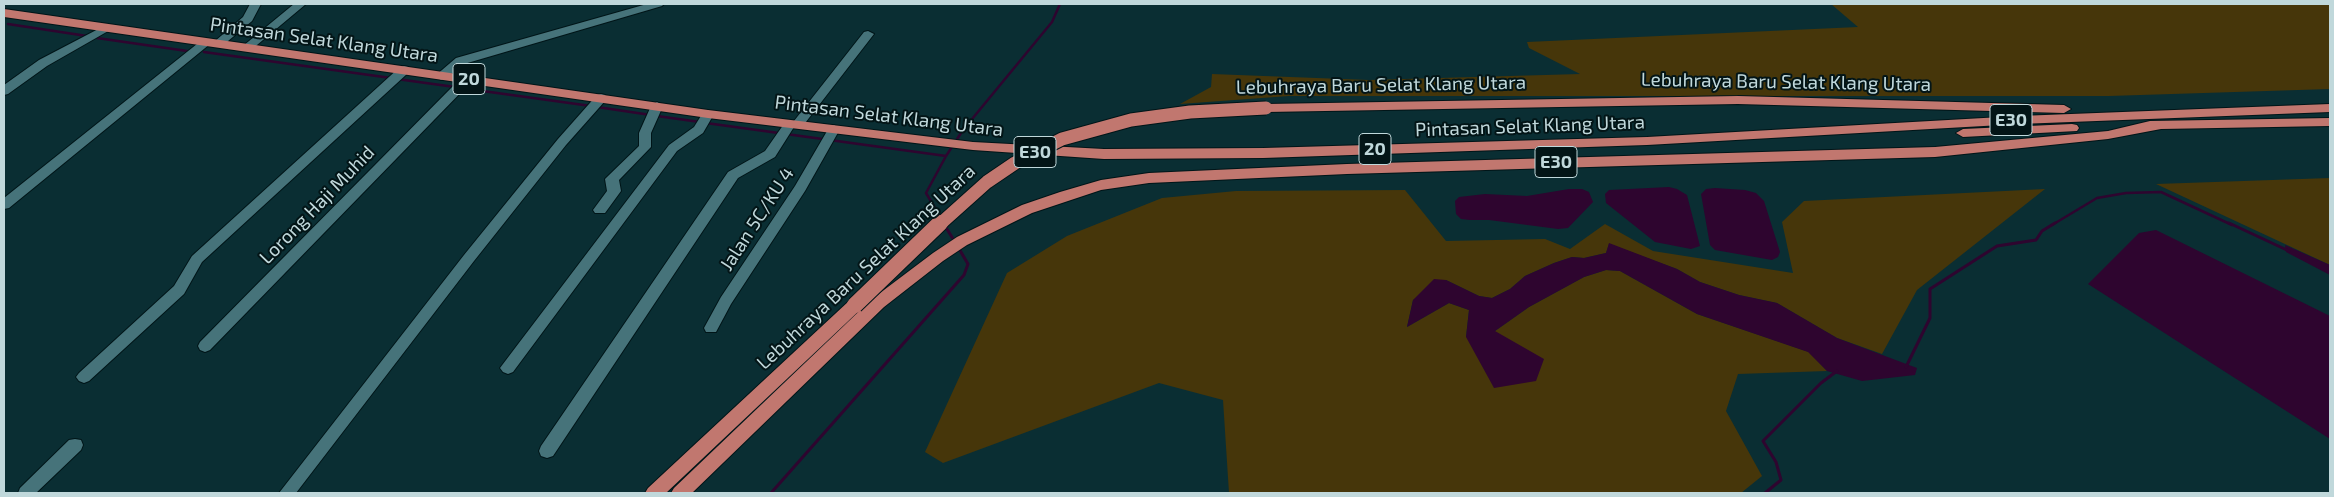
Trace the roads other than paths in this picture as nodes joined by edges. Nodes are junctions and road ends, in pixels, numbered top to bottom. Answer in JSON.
{"nodes":[{"id":1,"x":255,"y":4,"type":"edge"},
{"id":2,"x":300,"y":4,"type":"edge"},
{"id":3,"x":658,"y":4,"type":"edge"},
{"id":4,"x":4,"y":13,"type":"edge"},
{"id":5,"x":106,"y":28,"type":"junction"},
{"id":6,"x":868,"y":34,"type":"dead end"},
{"id":7,"x":212,"y":43,"type":"junction"},
{"id":8,"x":247,"y":48,"type":"junction"},
{"id":9,"x":398,"y":76,"type":"junction"},
{"id":10,"x":441,"y":76,"type":"junction"},
{"id":11,"x":462,"y":84,"type":"junction"},
{"id":12,"x":4,"y":91,"type":"edge"},
{"id":13,"x":597,"y":104,"type":"junction"},
{"id":14,"x":2330,"y":108,"type":"edge"},
{"id":15,"x":2246,"y":111,"type":"junction"},
{"id":16,"x":653,"y":114,"type":"junction"},
{"id":17,"x":705,"y":119,"type":"junction"},
{"id":18,"x":2330,"y":122,"type":"edge"},
{"id":19,"x":2160,"y":125,"type":"junction"},
{"id":20,"x":790,"y":129,"type":"junction"},
{"id":21,"x":834,"y":129,"type":"junction"},
{"id":22,"x":1776,"y":135,"type":"junction"},
{"id":23,"x":4,"y":204,"type":"edge"},
{"id":24,"x":600,"y":210,"type":"dead end"},
{"id":25,"x":711,"y":328,"type":"dead end"},
{"id":26,"x":205,"y":346,"type":"dead end"},
{"id":27,"x":508,"y":368,"type":"dead end"},
{"id":28,"x":84,"y":377,"type":"dead end"},
{"id":29,"x":75,"y":445,"type":"dead end"},
{"id":30,"x":547,"y":451,"type":"dead end"},
{"id":31,"x":26,"y":493,"type":"edge"},
{"id":32,"x":288,"y":493,"type":"edge"},
{"id":33,"x":654,"y":493,"type":"edge"},
{"id":34,"x":680,"y":493,"type":"edge"}],
"edges":[{"from":1,"to":7,"type":"street"},
{"from":2,"to":8,"type":"street"},
{"from":3,"to":10,"type":"street"},
{"from":4,"to":5,"type":"highway","name":"Pintasan Selat Klang Utara","number":"20"},
{"from":5,"to":7,"type":"highway","name":"Pintasan Selat Klang Utara","number":"20"},
{"from":5,"to":12,"type":"street"},
{"from":6,"to":20,"type":"street"},
{"from":7,"to":8,"type":"highway","name":"Pintasan Selat Klang Utara","number":"20"},
{"from":7,"to":23,"type":"street"},
{"from":8,"to":9,"type":"highway","name":"Pintasan Selat Klang Utara","number":"20"},
{"from":9,"to":10,"type":"highway","name":"Pintasan Selat Klang Utara","number":"20"},
{"from":9,"to":28,"type":"street"},
{"from":10,"to":11,"type":"highway","name":"Pintasan Selat Klang Utara","number":"20"},
{"from":11,"to":13,"type":"highway","name":"Pintasan Selat Klang Utara","number":"20"},
{"from":11,"to":26,"type":"street","name":"Lorong Haji Muhid"},
{"from":13,"to":16,"type":"highway","name":"Pintasan Selat Klang Utara","number":"20"},
{"from":13,"to":32,"type":"street"},
{"from":14,"to":15,"type":"highway","name":"Lebuhraya Baru Selat Klang Utara","number":"E30"},
{"from":15,"to":22,"type":"highway","name":"Lebuhraya Baru Selat Klang Utara","number":"E30"},
{"from":15,"to":33,"type":"highway","name":"Lebuhraya Baru Selat Klang Utara","number":"E30","bridge":true},
{"from":16,"to":17,"type":"highway","name":"Pintasan Selat Klang Utara","number":"20"},
{"from":16,"to":24,"type":"street"},
{"from":17,"to":20,"type":"highway","name":"Pintasan Selat Klang Utara","number":"20"},
{"from":17,"to":27,"type":"street"},
{"from":18,"to":19,"type":"highway","name":"Lebuhraya Baru Selat Klang Utara","number":"E30"},
{"from":19,"to":22,"type":"highway","name":"Lebuhraya Baru Selat Klang Utara","number":"E30"},
{"from":19,"to":34,"type":"highway","name":"Lebuhraya Baru Selat Klang Utara","number":"E30"},
{"from":20,"to":21,"type":"highway","name":"Pintasan Selat Klang Utara","number":"20"},
{"from":20,"to":30,"type":"street"},
{"from":21,"to":22,"type":"highway","name":"Pintasan Selat Klang Utara","number":"20"},
{"from":21,"to":25,"type":"street","name":"Jalan 5C/KU 4"},
{"from":29,"to":31,"type":"street"}]}
